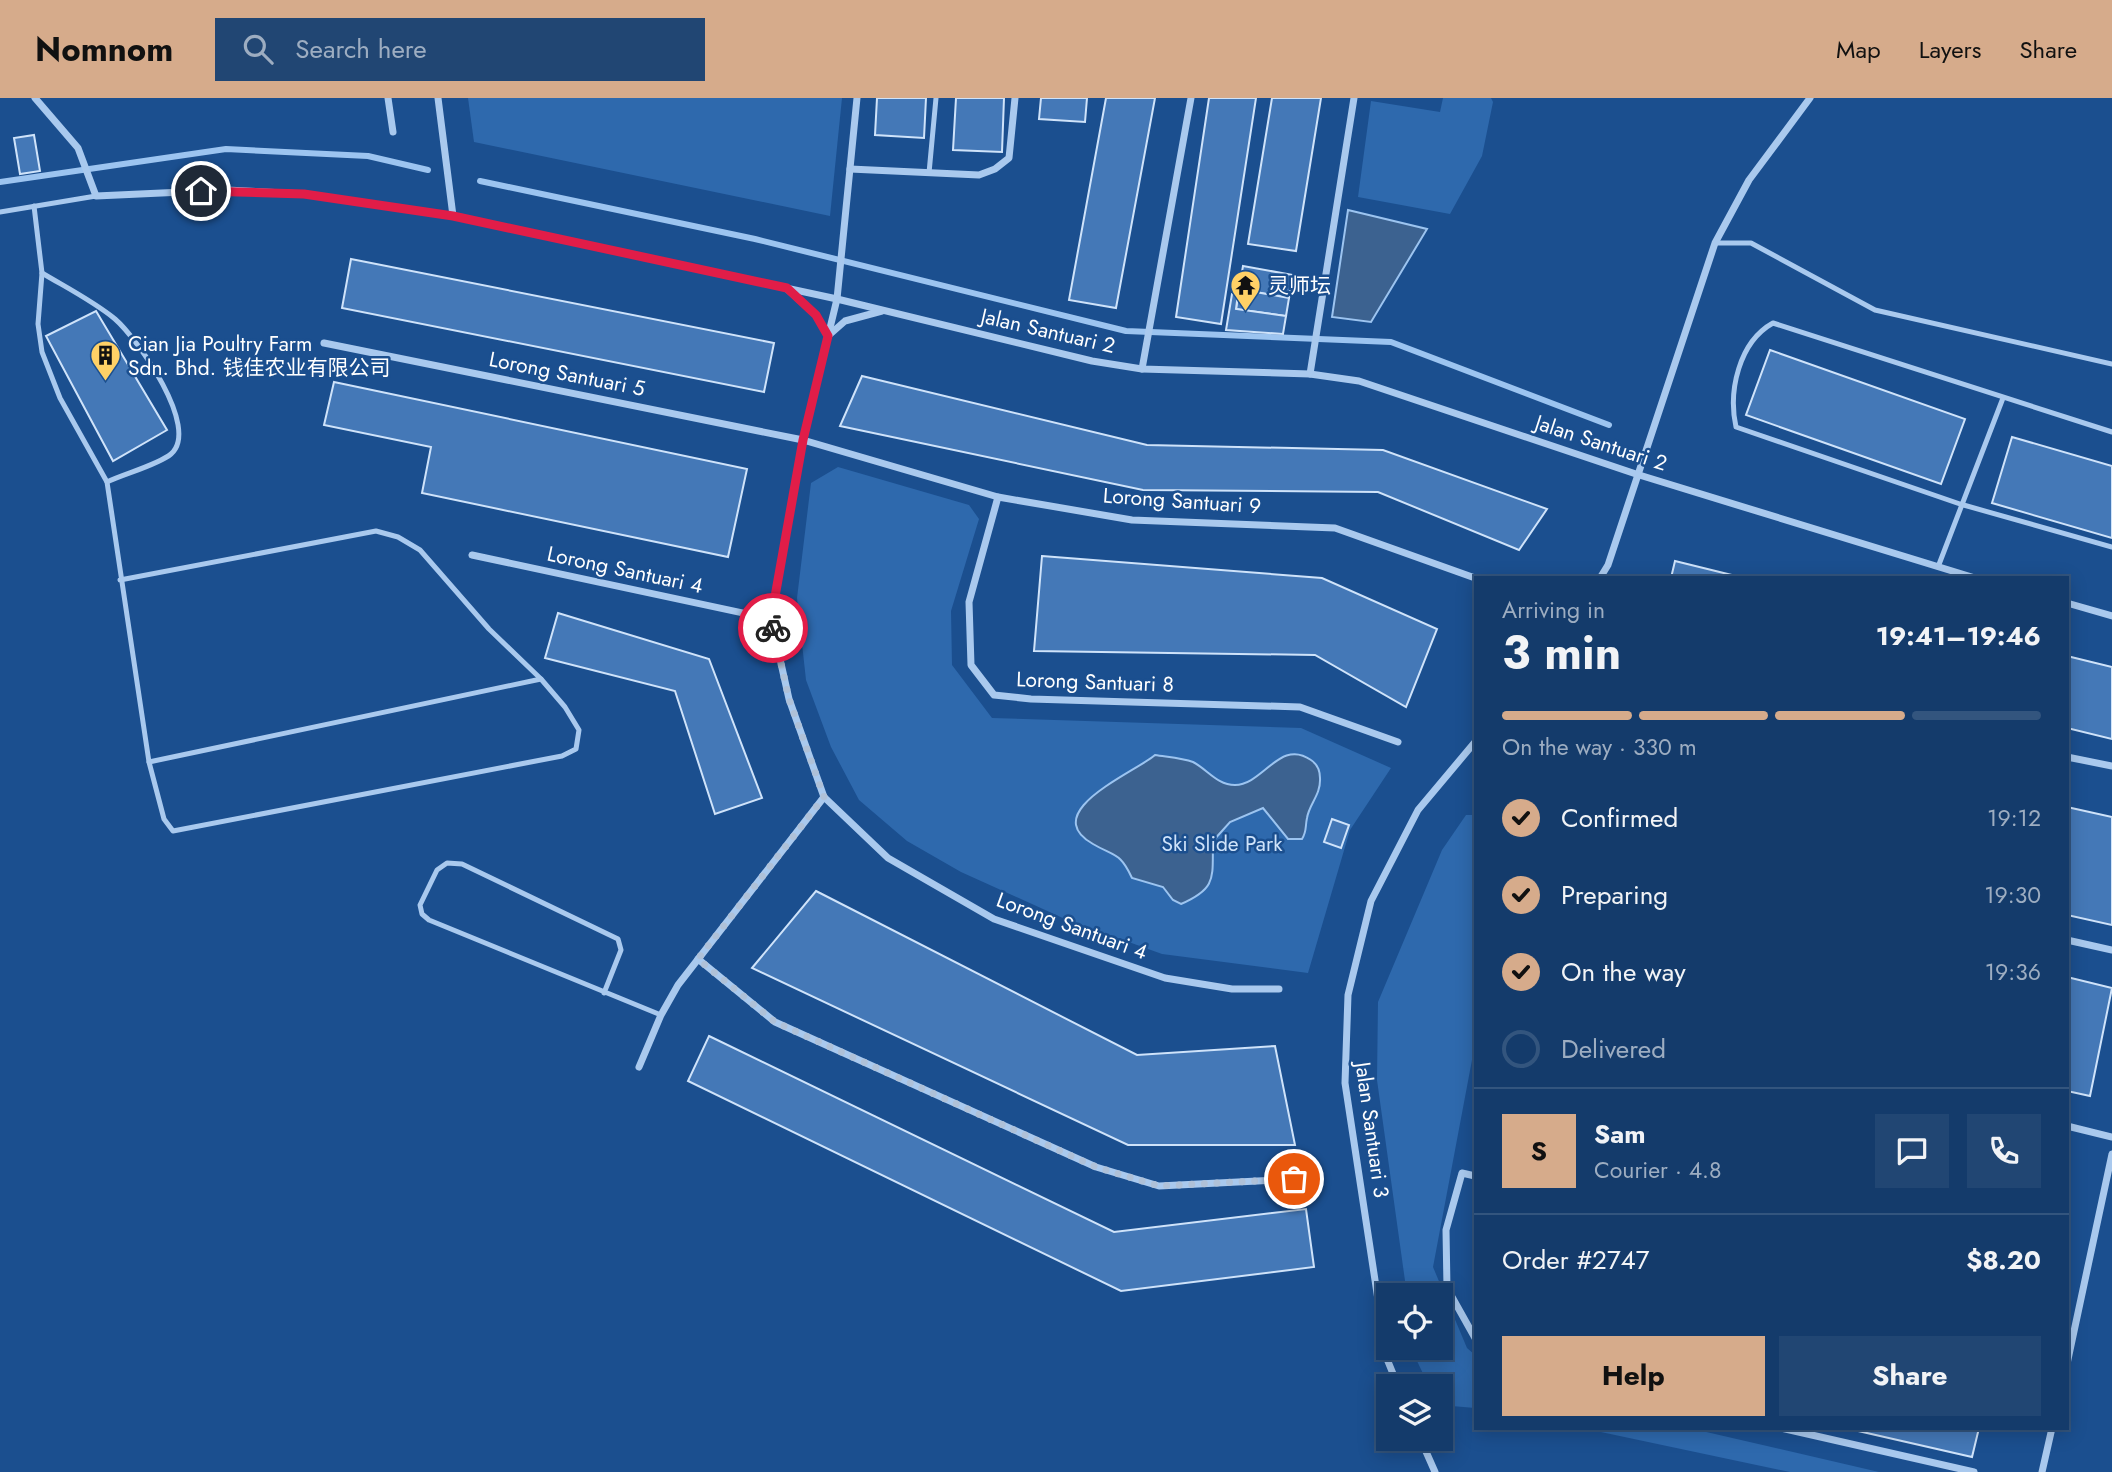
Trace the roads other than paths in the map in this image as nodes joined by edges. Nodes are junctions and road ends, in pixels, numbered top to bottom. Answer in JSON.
{"nodes":[{"id":1,"x":35,"y":98,"type":"edge"},
{"id":2,"x":388,"y":98,"type":"edge"},
{"id":3,"x":438,"y":98,"type":"edge"},
{"id":4,"x":857,"y":98,"type":"edge"},
{"id":5,"x":936,"y":98,"type":"edge"},
{"id":6,"x":1015,"y":98,"type":"edge"},
{"id":7,"x":1191,"y":98,"type":"edge"},
{"id":8,"x":1354,"y":98,"type":"edge"},
{"id":9,"x":1810,"y":98,"type":"edge"},
{"id":10,"x":393,"y":132,"type":"dead end"},
{"id":11,"x":850,"y":169,"type":"junction"},
{"id":12,"x":929,"y":173,"type":"junction"},
{"id":13,"x":96,"y":196,"type":"junction"},
{"id":14,"x":34,"y":206,"type":"junction"},
{"id":15,"x":0,"y":212,"type":"edge"},
{"id":16,"x":453,"y":216,"type":"junction"},
{"id":17,"x":1715,"y":243,"type":"junction"},
{"id":18,"x":42,"y":273,"type":"junction"},
{"id":19,"x":787,"y":288,"type":"junction"},
{"id":20,"x":837,"y":299,"type":"junction"},
{"id":21,"x":885,"y":310,"type":"junction"},
{"id":22,"x":828,"y":336,"type":"junction"},
{"id":23,"x":324,"y":343,"type":"dead end"},
{"id":24,"x":2112,"y":364,"type":"edge"},
{"id":25,"x":1142,"y":369,"type":"junction"},
{"id":26,"x":1310,"y":374,"type":"junction"},
{"id":27,"x":2003,"y":398,"type":"junction"},
{"id":28,"x":2112,"y":432,"type":"edge"},
{"id":29,"x":803,"y":440,"type":"junction"},
{"id":30,"x":1636,"y":474,"type":"junction"},
{"id":31,"x":107,"y":482,"type":"junction"},
{"id":32,"x":998,"y":497,"type":"junction"},
{"id":33,"x":1960,"y":504,"type":"junction"},
{"id":34,"x":2112,"y":547,"type":"edge"},
{"id":35,"x":472,"y":555,"type":"dead end"},
{"id":36,"x":1938,"y":567,"type":"junction"},
{"id":37,"x":1601,"y":576,"type":"edge"},
{"id":38,"x":1968,"y":576,"type":"edge"},
{"id":39,"x":1474,"y":578,"type":"edge"},
{"id":40,"x":120,"y":580,"type":"junction"},
{"id":41,"x":2069,"y":604,"type":"edge"},
{"id":42,"x":2112,"y":616,"type":"edge"},
{"id":43,"x":771,"y":619,"type":"junction"},
{"id":44,"x":541,"y":679,"type":"junction"},
{"id":45,"x":1398,"y":742,"type":"dead end"},
{"id":46,"x":1474,"y":743,"type":"edge"},
{"id":47,"x":2069,"y":757,"type":"edge"},
{"id":48,"x":149,"y":762,"type":"junction"},
{"id":49,"x":2112,"y":766,"type":"edge"},
{"id":50,"x":824,"y":797,"type":"junction"},
{"id":51,"x":2069,"y":940,"type":"edge"},
{"id":52,"x":2112,"y":950,"type":"edge"},
{"id":53,"x":698,"y":959,"type":"junction"},
{"id":54,"x":1279,"y":989,"type":"dead end"},
{"id":55,"x":604,"y":993,"type":"junction"},
{"id":56,"x":661,"y":1015,"type":"junction"},
{"id":57,"x":639,"y":1067,"type":"dead end"},
{"id":58,"x":2069,"y":1126,"type":"edge"},
{"id":59,"x":2112,"y":1137,"type":"edge"},
{"id":60,"x":2112,"y":1154,"type":"edge"},
{"id":61,"x":1474,"y":1176,"type":"edge"},
{"id":62,"x":1294,"y":1179,"type":"dead end"},
{"id":63,"x":2069,"y":1313,"type":"edge"},
{"id":64,"x":2078,"y":1315,"type":"junction"},
{"id":65,"x":1474,"y":1336,"type":"edge"},
{"id":66,"x":2069,"y":1355,"type":"edge"},
{"id":67,"x":1393,"y":1374,"type":"edge"},
{"id":68,"x":1790,"y":1430,"type":"edge"},
{"id":69,"x":2052,"y":1430,"type":"edge"},
{"id":70,"x":1426,"y":1451,"type":"edge"},
{"id":71,"x":1435,"y":1472,"type":"edge"},
{"id":72,"x":1974,"y":1472,"type":"edge"},
{"id":73,"x":2042,"y":1472,"type":"edge"}],
"edges":[{"from":1,"to":13,"type":"street"},
{"from":2,"to":10,"type":"street"},
{"from":3,"to":16,"type":"street"},
{"from":4,"to":11,"type":"street","name":"Lorong Santuari 4"},
{"from":5,"to":12,"type":"lane"},
{"from":6,"to":12,"type":"street"},
{"from":7,"to":25,"type":"street"},
{"from":8,"to":26,"type":"street"},
{"from":9,"to":17,"type":"street"},
{"from":11,"to":12,"type":"street"},
{"from":11,"to":20,"type":"street","name":"Lorong Santuari 4"},
{"from":13,"to":14,"type":"lane"},
{"from":13,"to":16,"type":"street","name":"Jalan Santuari 2"},
{"from":14,"to":15,"type":"lane"},
{"from":14,"to":18,"type":"lane"},
{"from":16,"to":19,"type":"street","name":"Jalan Santuari 2"},
{"from":17,"to":24,"type":"lane"},
{"from":17,"to":30,"type":"street"},
{"from":18,"to":31,"type":"lane"},
{"from":18,"to":31,"type":"lane"},
{"from":19,"to":20,"type":"street","name":"Jalan Santuari 2"},
{"from":19,"to":22,"type":"street"},
{"from":20,"to":21,"type":"street","name":"Jalan Santuari 2"},
{"from":20,"to":22,"type":"street","name":"Lorong Santuari 4"},
{"from":21,"to":22,"type":"street"},
{"from":21,"to":25,"type":"street","name":"Jalan Santuari 2"},
{"from":22,"to":29,"type":"street","name":"Lorong Santuari 4"},
{"from":23,"to":29,"type":"street","name":"Lorong Santuari 5"},
{"from":25,"to":26,"type":"street","name":"Jalan Santuari 2"},
{"from":26,"to":30,"type":"street","name":"Jalan Santuari 2"},
{"from":27,"to":28,"type":"lane"},
{"from":27,"to":33,"type":"lane"},
{"from":27,"to":33,"type":"lane"},
{"from":29,"to":32,"type":"street","name":"Lorong Santuari 9"},
{"from":29,"to":43,"type":"street","name":"Lorong Santuari 4"},
{"from":30,"to":36,"type":"street","name":"Jalan Santuari 2"},
{"from":30,"to":37,"type":"street"},
{"from":31,"to":40,"type":"lane"},
{"from":32,"to":39,"type":"street","name":"Lorong Santuari 9"},
{"from":32,"to":45,"type":"street","name":"Lorong Santuari 8"},
{"from":33,"to":34,"type":"lane"},
{"from":33,"to":36,"type":"lane"},
{"from":35,"to":43,"type":"street","name":"Lorong Santuari 4"},
{"from":36,"to":38,"type":"street","name":"Jalan Santuari 2"},
{"from":40,"to":44,"type":"lane"},
{"from":40,"to":48,"type":"lane"},
{"from":41,"to":42,"type":"street"},
{"from":43,"to":50,"type":"street","name":"Lorong Santuari 4"},
{"from":44,"to":48,"type":"lane"},
{"from":44,"to":48,"type":"lane"},
{"from":46,"to":67,"type":"street","name":"Jalan Santuari 3"},
{"from":47,"to":49,"type":"street"},
{"from":50,"to":53,"type":"street"},
{"from":50,"to":54,"type":"street","name":"Lorong Santuari 4"},
{"from":51,"to":52,"type":"street"},
{"from":53,"to":56,"type":"street"},
{"from":53,"to":62,"type":"street"},
{"from":55,"to":55,"type":"lane"},
{"from":55,"to":56,"type":"lane"},
{"from":56,"to":57,"type":"street"},
{"from":58,"to":59,"type":"street"},
{"from":60,"to":64,"type":"street"},
{"from":61,"to":65,"type":"street"},
{"from":63,"to":64,"type":"street"},
{"from":64,"to":66,"type":"street"},
{"from":68,"to":72,"type":"street"},
{"from":69,"to":73,"type":"street"},
{"from":70,"to":71,"type":"street"}]}
